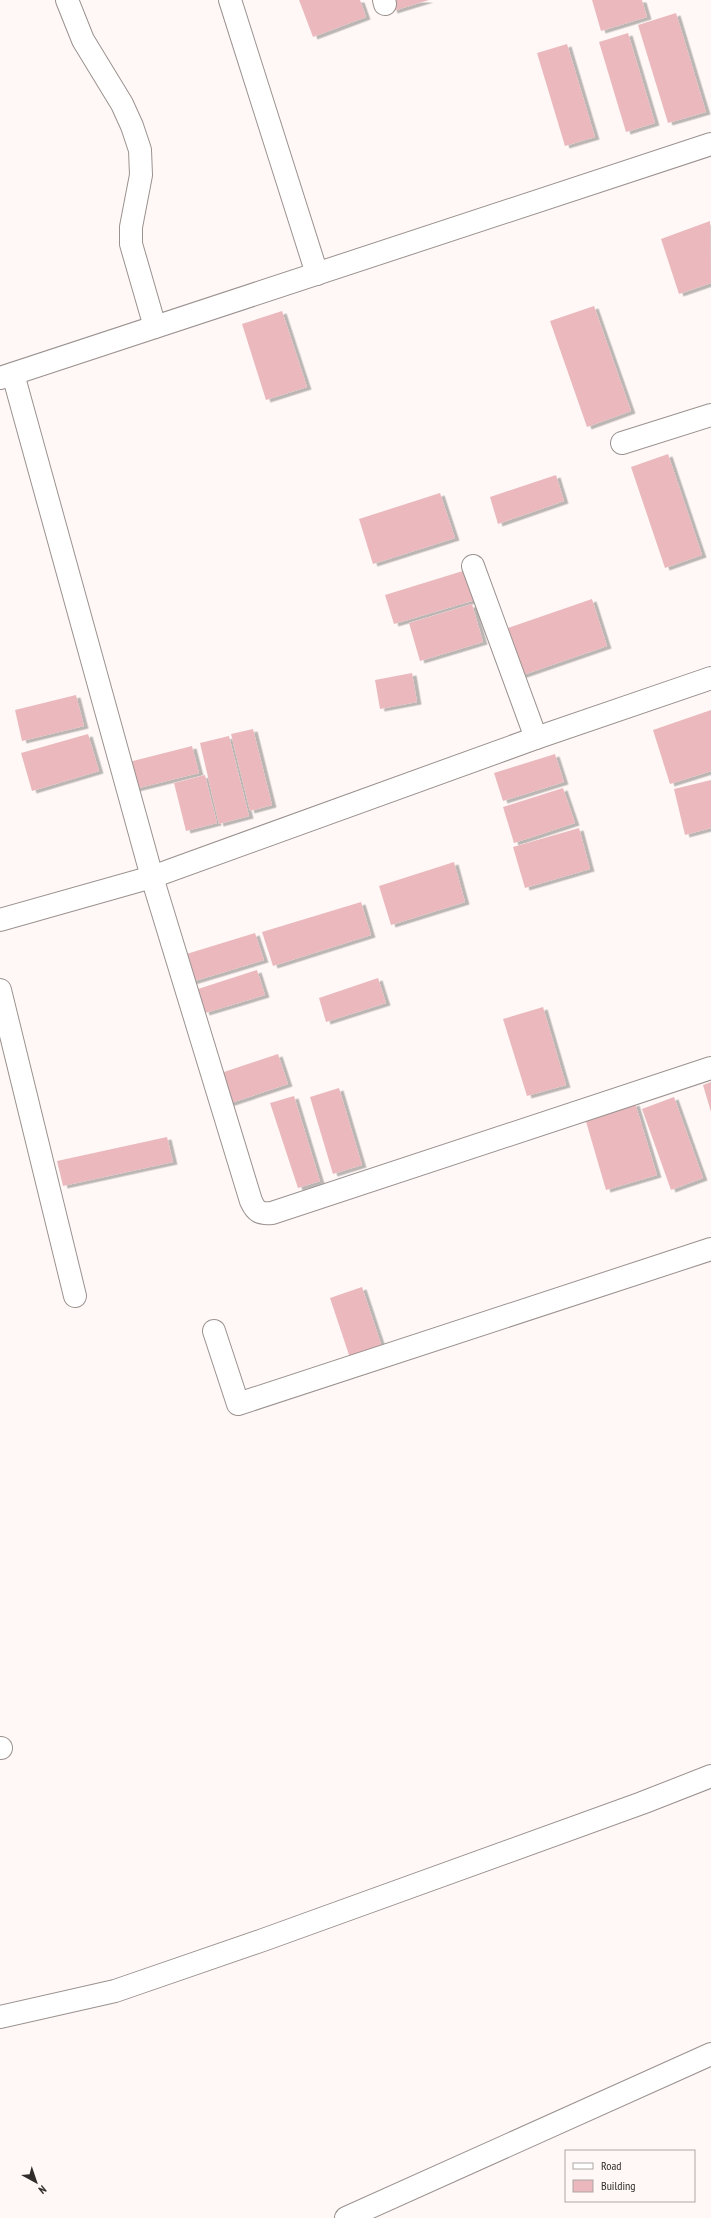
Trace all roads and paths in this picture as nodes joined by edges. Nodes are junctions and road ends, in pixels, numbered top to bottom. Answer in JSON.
{"nodes":[{"id":1,"x":67,"y":0,"type":"edge"},
{"id":2,"x":230,"y":0,"type":"edge"},
{"id":3,"x":711,"y":144,"type":"edge"},
{"id":4,"x":317,"y":274,"type":"junction"},
{"id":5,"x":155,"y":327,"type":"junction"},
{"id":6,"x":6,"y":376,"type":"edge"},
{"id":7,"x":711,"y":415,"type":"edge"},
{"id":8,"x":622,"y":443,"type":"dead end"},
{"id":9,"x":473,"y":566,"type":"dead end"},
{"id":10,"x":711,"y":678,"type":"edge"},
{"id":11,"x":536,"y":738,"type":"junction"},
{"id":12,"x":152,"y":877,"type":"junction"},
{"id":13,"x":0,"y":920,"type":"edge"},
{"id":14,"x":0,"y":990,"type":"edge"},
{"id":15,"x":711,"y":1068,"type":"edge"},
{"id":16,"x":711,"y":1249,"type":"edge"},
{"id":17,"x":75,"y":1296,"type":"dead end"},
{"id":18,"x":214,"y":1331,"type":"dead end"},
{"id":19,"x":711,"y":1776,"type":"edge"},
{"id":20,"x":0,"y":2017,"type":"edge"},
{"id":21,"x":711,"y":2054,"type":"edge"},
{"id":22,"x":346,"y":2218,"type":"edge"}],
"edges":[{"from":1,"to":5,"type":"street"},
{"from":2,"to":4,"type":"street"},
{"from":3,"to":4,"type":"street"},
{"from":4,"to":5,"type":"street"},
{"from":5,"to":6,"type":"street"},
{"from":6,"to":12,"type":"street"},
{"from":7,"to":8,"type":"street"},
{"from":9,"to":11,"type":"street"},
{"from":10,"to":11,"type":"street"},
{"from":11,"to":12,"type":"street"},
{"from":12,"to":13,"type":"street"},
{"from":12,"to":15,"type":"street"},
{"from":14,"to":17,"type":"street"},
{"from":16,"to":18,"type":"street"},
{"from":19,"to":20,"type":"street"},
{"from":21,"to":22,"type":"street"}]}
